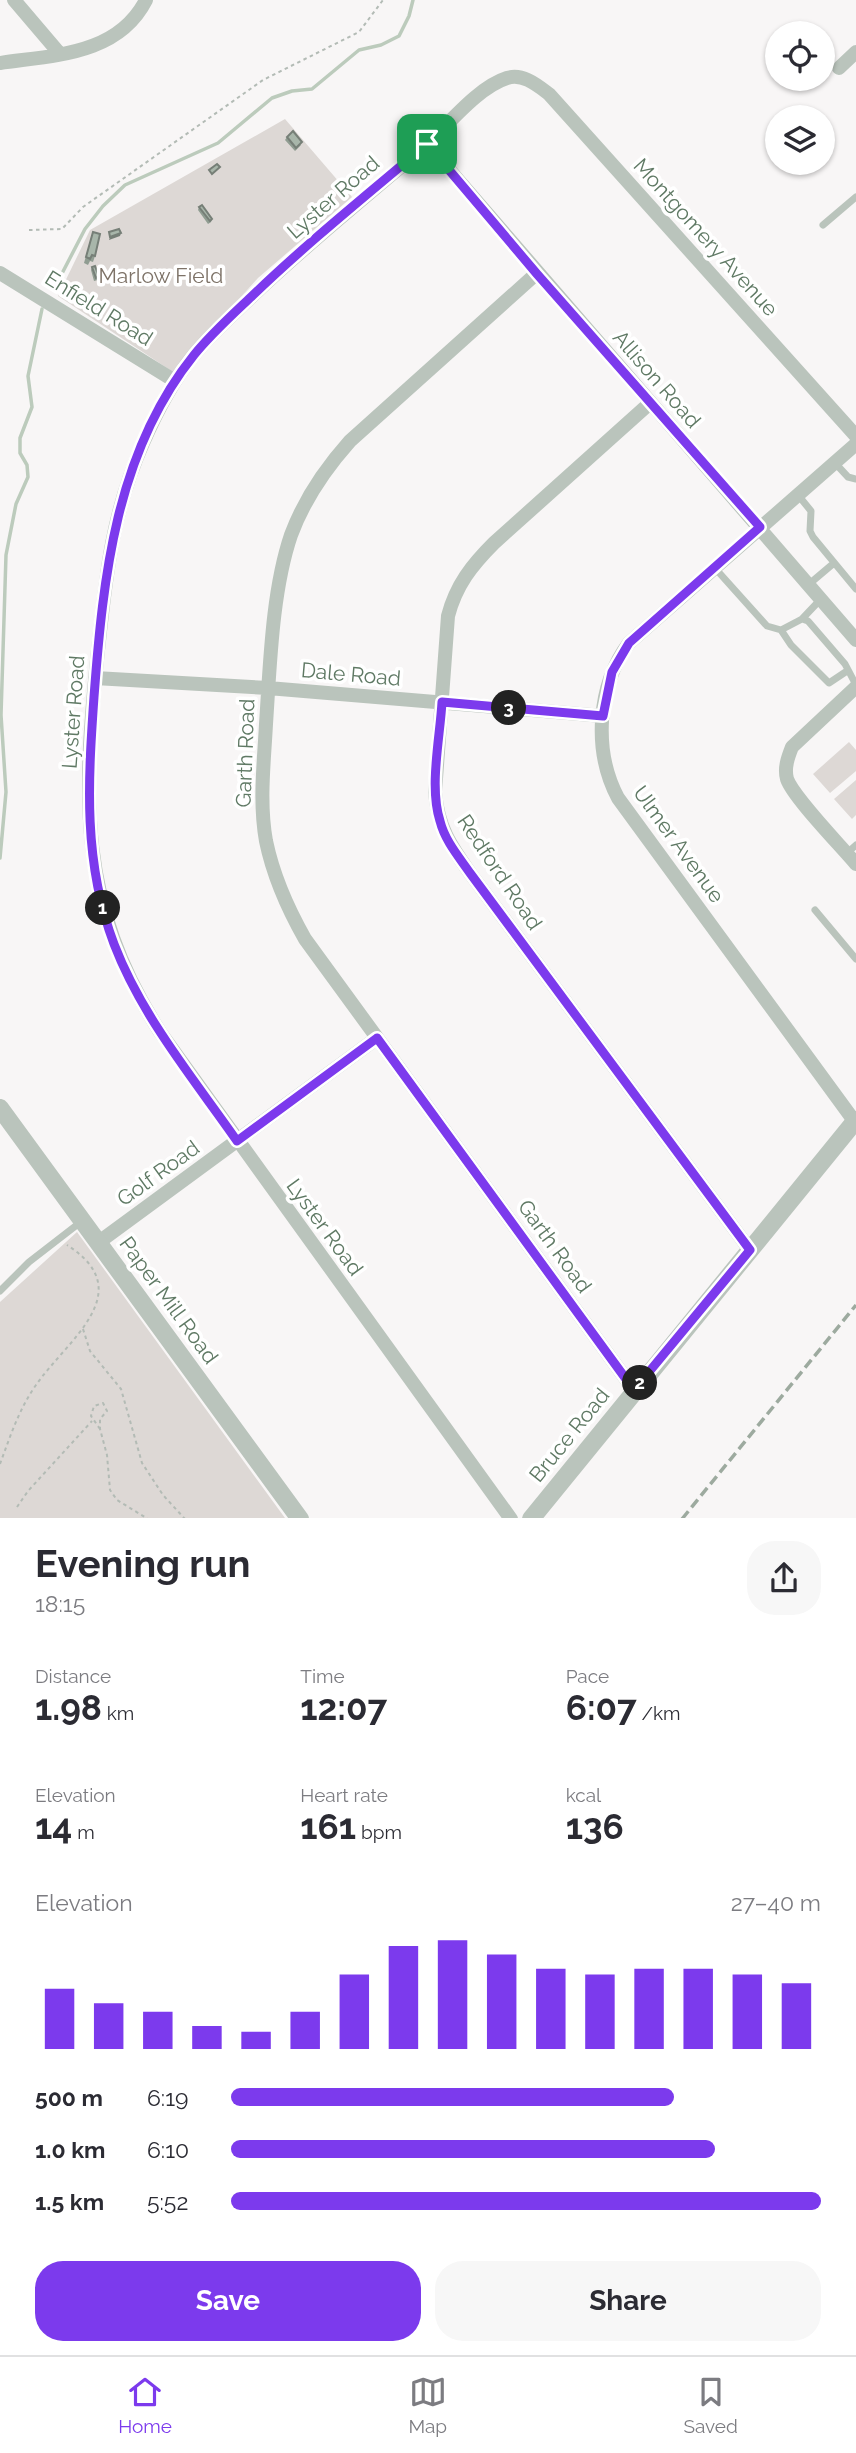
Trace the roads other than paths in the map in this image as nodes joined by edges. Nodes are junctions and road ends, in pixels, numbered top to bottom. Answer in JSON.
{"nodes":[{"id":1,"x":14,"y":0,"type":"edge"},
{"id":2,"x":146,"y":0,"type":"edge"},
{"id":3,"x":856,"y":52,"type":"edge"},
{"id":4,"x":60,"y":54,"type":"junction"},
{"id":5,"x":0,"y":63,"type":"edge"},
{"id":6,"x":839,"y":68,"type":"dead end"},
{"id":7,"x":516,"y":76,"type":"joint"},
{"id":8,"x":427,"y":144,"type":"junction"},
{"id":9,"x":856,"y":197,"type":"edge"},
{"id":10,"x":823,"y":225,"type":"dead end"},
{"id":11,"x":0,"y":273,"type":"edge"},
{"id":12,"x":537,"y":274,"type":"junction"},
{"id":13,"x":175,"y":381,"type":"junction"},
{"id":14,"x":650,"y":403,"type":"junction"},
{"id":15,"x":856,"y":436,"type":"edge"},
{"id":16,"x":856,"y":444,"type":"edge"},
{"id":17,"x":835,"y":463,"type":"junction"},
{"id":18,"x":856,"y":479,"type":"edge"},
{"id":19,"x":798,"y":494,"type":"junction"},
{"id":20,"x":760,"y":527,"type":"junction"},
{"id":21,"x":834,"y":562,"type":"junction"},
{"id":22,"x":714,"y":567,"type":"junction"},
{"id":23,"x":808,"y":585,"type":"junction"},
{"id":24,"x":856,"y":589,"type":"edge"},
{"id":25,"x":821,"y":599,"type":"junction"},
{"id":26,"x":805,"y":620,"type":"junction"},
{"id":27,"x":781,"y":630,"type":"junction"},
{"id":28,"x":856,"y":640,"type":"edge"},
{"id":29,"x":847,"y":671,"type":"junction"},
{"id":30,"x":96,"y":678,"type":"junction"},
{"id":31,"x":856,"y":686,"type":"edge"},
{"id":32,"x":268,"y":688,"type":"junction"},
{"id":33,"x":442,"y":702,"type":"junction"},
{"id":34,"x":603,"y":716,"type":"junction"},
{"id":35,"x":853,"y":854,"type":"edge"},
{"id":36,"x":815,"y":910,"type":"dead end"},
{"id":37,"x":856,"y":959,"type":"edge"},
{"id":38,"x":377,"y":1038,"type":"junction"},
{"id":39,"x":0,"y":1108,"type":"edge"},
{"id":40,"x":855,"y":1121,"type":"edge"},
{"id":41,"x":237,"y":1141,"type":"junction"},
{"id":42,"x":83,"y":1220,"type":"junction"},
{"id":43,"x":99,"y":1242,"type":"junction"},
{"id":44,"x":750,"y":1250,"type":"junction"},
{"id":45,"x":0,"y":1291,"type":"edge"},
{"id":46,"x":634,"y":1390,"type":"junction"},
{"id":47,"x":300,"y":1518,"type":"edge"},
{"id":48,"x":512,"y":1518,"type":"edge"},
{"id":49,"x":531,"y":1518,"type":"edge"}],
"edges":[{"from":1,"to":4,"type":"street"},
{"from":2,"to":4,"type":"street"},
{"from":3,"to":6,"type":"street"},
{"from":4,"to":5,"type":"street"},
{"from":7,"to":8,"type":"street","name":"Lyster Road"},
{"from":7,"to":15,"type":"street","name":"Montgomery Avenue"},
{"from":8,"to":12,"type":"street","name":"Allison Road"},
{"from":8,"to":13,"type":"street","name":"Lyster Road"},
{"from":9,"to":10,"type":"lane"},
{"from":11,"to":13,"type":"street","name":"Enfield Road"},
{"from":12,"to":14,"type":"street","name":"Allison Road"},
{"from":12,"to":32,"type":"street","name":"Garth Road"},
{"from":13,"to":30,"type":"street","name":"Lyster Road"},
{"from":14,"to":20,"type":"street","name":"Allison Road"},
{"from":14,"to":33,"type":"street","name":"Redford Road"},
{"from":16,"to":17,"type":"street","name":"Ulmer Avenue"},
{"from":17,"to":18,"type":"lane"},
{"from":17,"to":19,"type":"street","name":"Ulmer Avenue"},
{"from":19,"to":20,"type":"street","name":"Ulmer Avenue"},
{"from":19,"to":21,"type":"lane"},
{"from":20,"to":22,"type":"street","name":"Ulmer Avenue"},
{"from":20,"to":23,"type":"street","name":"Allison Road"},
{"from":21,"to":23,"type":"lane"},
{"from":21,"to":24,"type":"lane"},
{"from":22,"to":27,"type":"lane"},
{"from":22,"to":34,"type":"street","name":"Ulmer Avenue"},
{"from":23,"to":25,"type":"street","name":"Allison Road"},
{"from":25,"to":26,"type":"lane"},
{"from":25,"to":28,"type":"street","name":"Allison Road"},
{"from":26,"to":27,"type":"lane"},
{"from":26,"to":29,"type":"lane"},
{"from":27,"to":29,"type":"lane"},
{"from":29,"to":31,"type":"lane"},
{"from":30,"to":32,"type":"street","name":"Dale Road"},
{"from":30,"to":41,"type":"street","name":"Lyster Road"},
{"from":31,"to":35,"type":"street"},
{"from":32,"to":33,"type":"street","name":"Dale Road"},
{"from":32,"to":38,"type":"street","name":"Garth Road"},
{"from":33,"to":34,"type":"street","name":"Dale Road"},
{"from":33,"to":44,"type":"street","name":"Redford Road"},
{"from":34,"to":40,"type":"street","name":"Ulmer Avenue"},
{"from":36,"to":37,"type":"lane"},
{"from":38,"to":41,"type":"street","name":"Golf Road"},
{"from":38,"to":46,"type":"street","name":"Garth Road"},
{"from":39,"to":42,"type":"street","name":"Paper Mill Road"},
{"from":40,"to":44,"type":"street","name":"Bruce Road"},
{"from":41,"to":43,"type":"street","name":"Golf Road"},
{"from":41,"to":48,"type":"street","name":"Lyster Road"},
{"from":42,"to":43,"type":"street","name":"Paper Mill Road"},
{"from":42,"to":45,"type":"lane"},
{"from":43,"to":47,"type":"street","name":"Paper Mill Road"},
{"from":44,"to":46,"type":"street","name":"Bruce Road"},
{"from":46,"to":49,"type":"street","name":"Bruce Road"}]}
